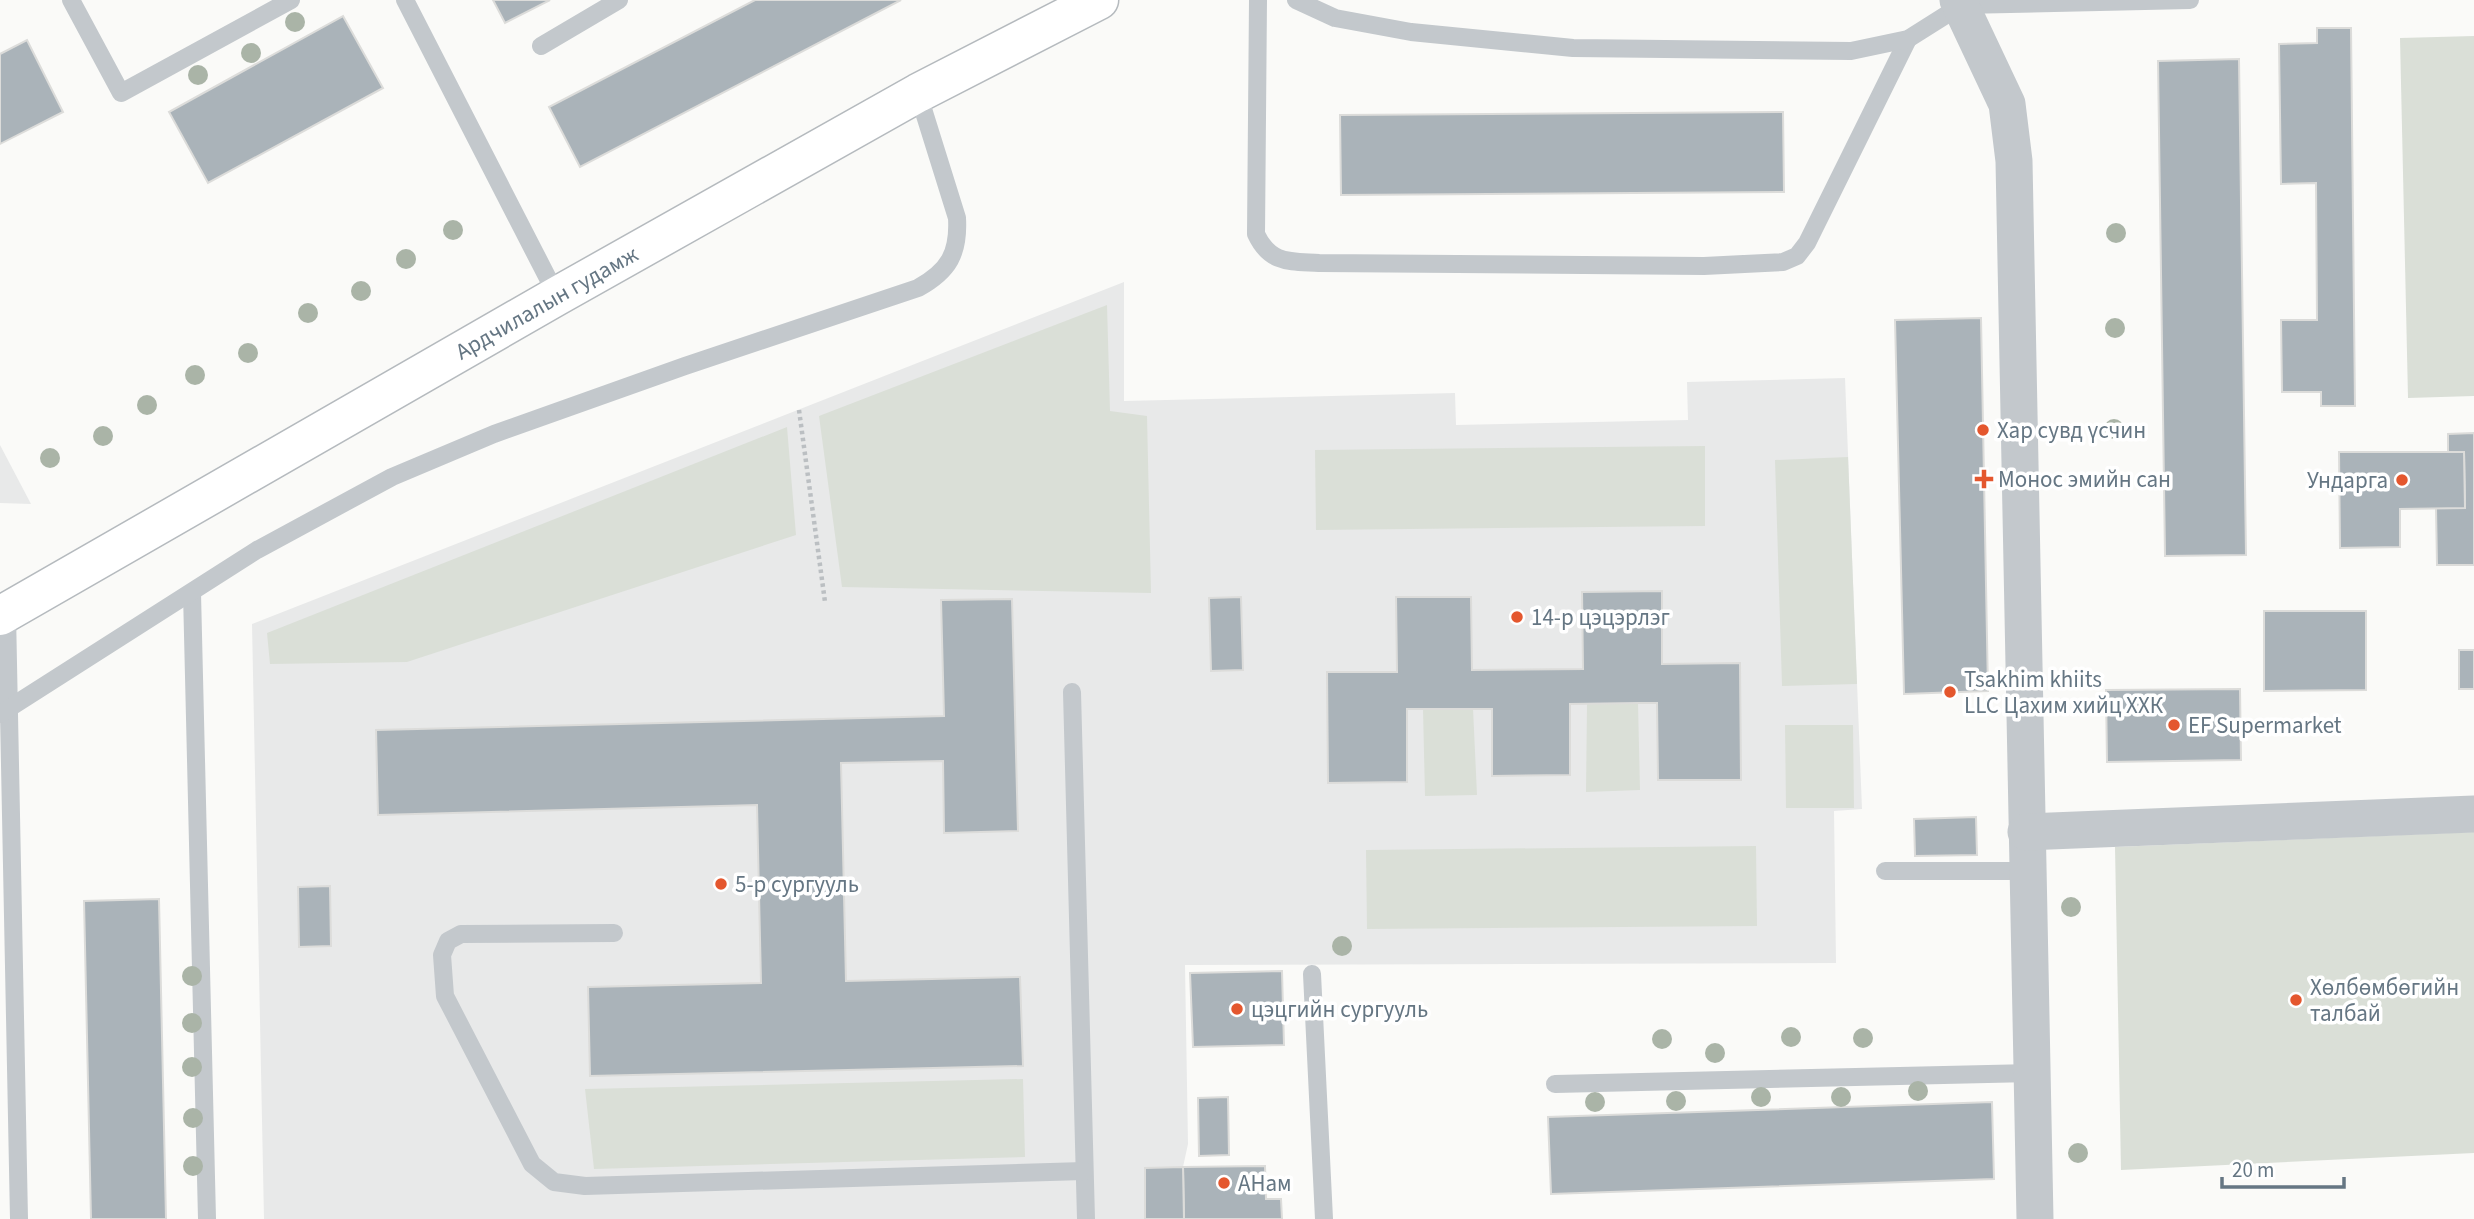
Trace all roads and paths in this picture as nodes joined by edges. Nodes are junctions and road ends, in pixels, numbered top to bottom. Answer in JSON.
{"nodes":[{"id":1,"x":71,"y":0,"type":"edge"},
{"id":2,"x":291,"y":0,"type":"edge"},
{"id":3,"x":405,"y":0,"type":"edge"},
{"id":4,"x":619,"y":0,"type":"edge"},
{"id":5,"x":1258,"y":0,"type":"edge"},
{"id":6,"x":1296,"y":0,"type":"edge"},
{"id":7,"x":2190,"y":0,"type":"edge"},
{"id":8,"x":1960,"y":3,"type":"edge"},
{"id":9,"x":1081,"y":4,"type":"edge"},
{"id":10,"x":1908,"y":39,"type":"junction"},
{"id":11,"x":541,"y":46,"type":"dead end"},
{"id":12,"x":918,"y":93,"type":"junction"},
{"id":13,"x":557,"y":296,"type":"junction"},
{"id":14,"x":799,"y":410,"type":"dead end"},
{"id":15,"x":192,"y":593,"type":"junction"},
{"id":16,"x":825,"y":603,"type":"dead end"},
{"id":17,"x":4,"y":614,"type":"edge"},
{"id":18,"x":1073,"y":692,"type":"dead end"},
{"id":19,"x":5,"y":711,"type":"edge"},
{"id":20,"x":2474,"y":814,"type":"edge"},
{"id":21,"x":2026,"y":827,"type":"junction"},
{"id":22,"x":2028,"y":871,"type":"junction"},
{"id":23,"x":1885,"y":872,"type":"dead end"},
{"id":24,"x":614,"y":933,"type":"dead end"},
{"id":25,"x":7,"y":935,"type":"edge"},
{"id":26,"x":1312,"y":974,"type":"dead end"},
{"id":27,"x":2032,"y":1073,"type":"junction"},
{"id":28,"x":1555,"y":1084,"type":"dead end"},
{"id":29,"x":0,"y":1146,"type":"edge"},
{"id":30,"x":18,"y":1158,"type":"junction"},
{"id":31,"x":1084,"y":1171,"type":"junction"},
{"id":32,"x":19,"y":1219,"type":"edge"},
{"id":33,"x":207,"y":1219,"type":"edge"},
{"id":34,"x":1086,"y":1219,"type":"edge"},
{"id":35,"x":1324,"y":1219,"type":"edge"},
{"id":36,"x":2035,"y":1219,"type":"edge"}],
"edges":[{"from":1,"to":2,"type":"lane"},
{"from":3,"to":13,"type":"lane"},
{"from":4,"to":11,"type":"lane"},
{"from":5,"to":10,"type":"lane"},
{"from":6,"to":10,"type":"lane"},
{"from":7,"to":8,"type":"lane"},
{"from":8,"to":10,"type":"lane"},
{"from":8,"to":21,"type":"street"},
{"from":9,"to":12,"type":"main road","name":"Ардчилалын гудамж"},
{"from":12,"to":13,"type":"main road","name":"Ардчилалын гудамж"},
{"from":12,"to":15,"type":"lane"},
{"from":13,"to":17,"type":"main road","name":"Ардчилалын гудамж"},
{"from":14,"to":16,"type":"path"},
{"from":15,"to":19,"type":"lane"},
{"from":15,"to":33,"type":"lane"},
{"from":17,"to":19,"type":"lane"},
{"from":18,"to":31,"type":"lane"},
{"from":19,"to":25,"type":"lane"},
{"from":20,"to":21,"type":"street"},
{"from":21,"to":22,"type":"street"},
{"from":22,"to":23,"type":"lane"},
{"from":22,"to":27,"type":"street"},
{"from":24,"to":31,"type":"lane"},
{"from":25,"to":30,"type":"lane"},
{"from":26,"to":35,"type":"lane"},
{"from":27,"to":28,"type":"lane"},
{"from":27,"to":36,"type":"street"},
{"from":29,"to":30,"type":"lane"},
{"from":30,"to":32,"type":"lane"},
{"from":31,"to":34,"type":"lane"}]}
